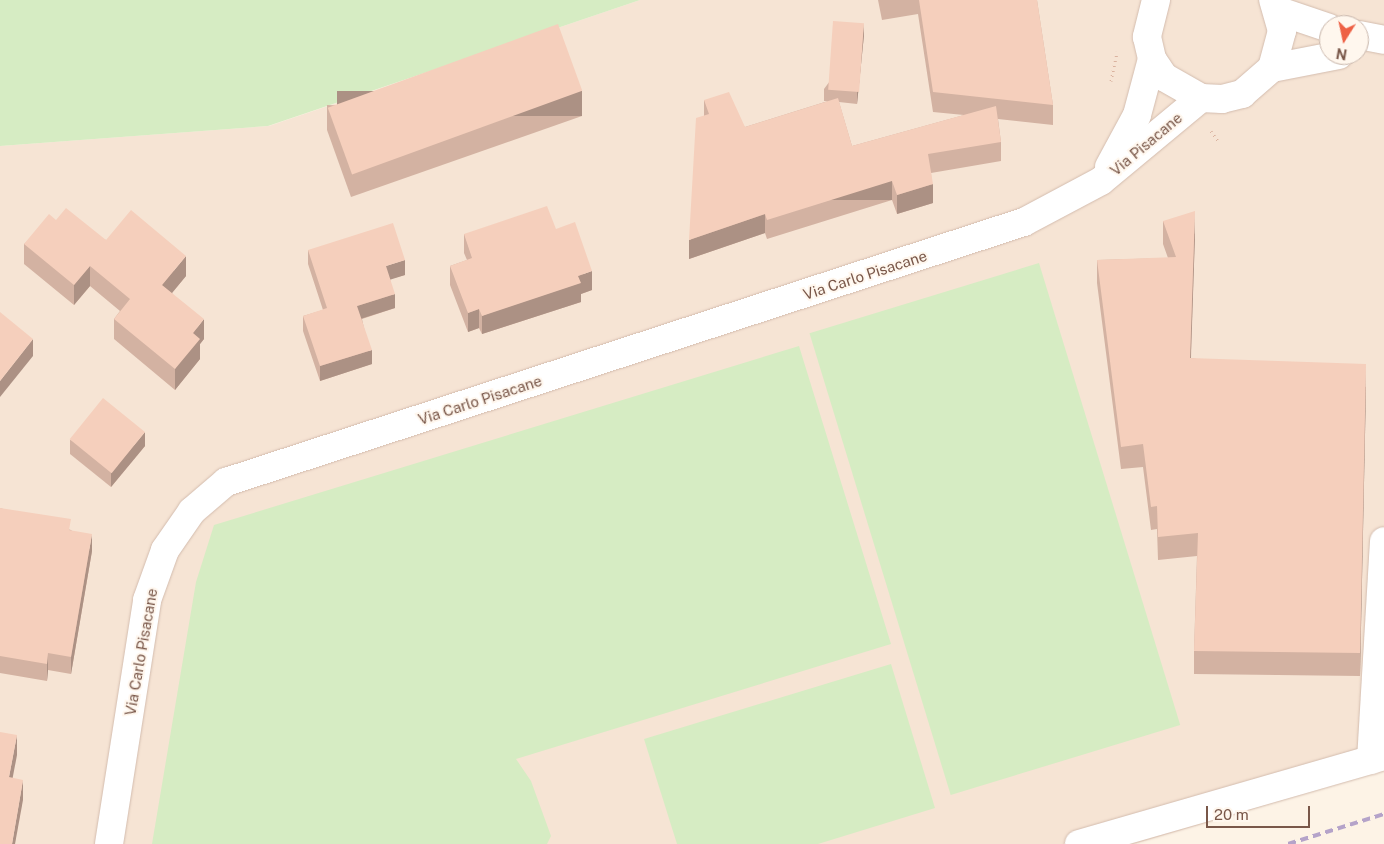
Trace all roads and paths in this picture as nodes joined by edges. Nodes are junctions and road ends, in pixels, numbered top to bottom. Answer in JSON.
{"nodes":[{"id":1,"x":1156,"y":0,"type":"edge"},
{"id":2,"x":1276,"y":6,"type":"edge"},
{"id":3,"x":1319,"y":24,"type":"edge"},
{"id":4,"x":1369,"y":37,"type":"edge"},
{"id":5,"x":1384,"y":40,"type":"edge"},
{"id":6,"x":1384,"y":47,"type":"edge"},
{"id":7,"x":1369,"y":50,"type":"edge"},
{"id":8,"x":1152,"y":59,"type":"junction"},
{"id":9,"x":1319,"y":59,"type":"edge"},
{"id":10,"x":1272,"y":68,"type":"junction"},
{"id":11,"x":1201,"y":98,"type":"junction"},
{"id":12,"x":1101,"y":181,"type":"junction"},
{"id":13,"x":1384,"y":541,"type":"edge"},
{"id":14,"x":1378,"y":758,"type":"edge"},
{"id":15,"x":108,"y":844,"type":"edge"},
{"id":16,"x":1079,"y":844,"type":"edge"}],
"edges":[{"from":1,"to":8,"type":"street","name":"Via Pisacane"},
{"from":2,"to":3,"type":"street"},
{"from":2,"to":10,"type":"street"},
{"from":4,"to":5,"type":"street"},
{"from":6,"to":7,"type":"street"},
{"from":8,"to":11,"type":"street","name":"Via Pisacane"},
{"from":8,"to":12,"type":"street","name":"Via Pisacane"},
{"from":9,"to":10,"type":"street"},
{"from":10,"to":11,"type":"street"},
{"from":11,"to":12,"type":"street","name":"Via Pisacane"},
{"from":12,"to":15,"type":"street","name":"Via Carlo Pisacane"},
{"from":13,"to":14,"type":"street"},
{"from":14,"to":16,"type":"street"}]}
